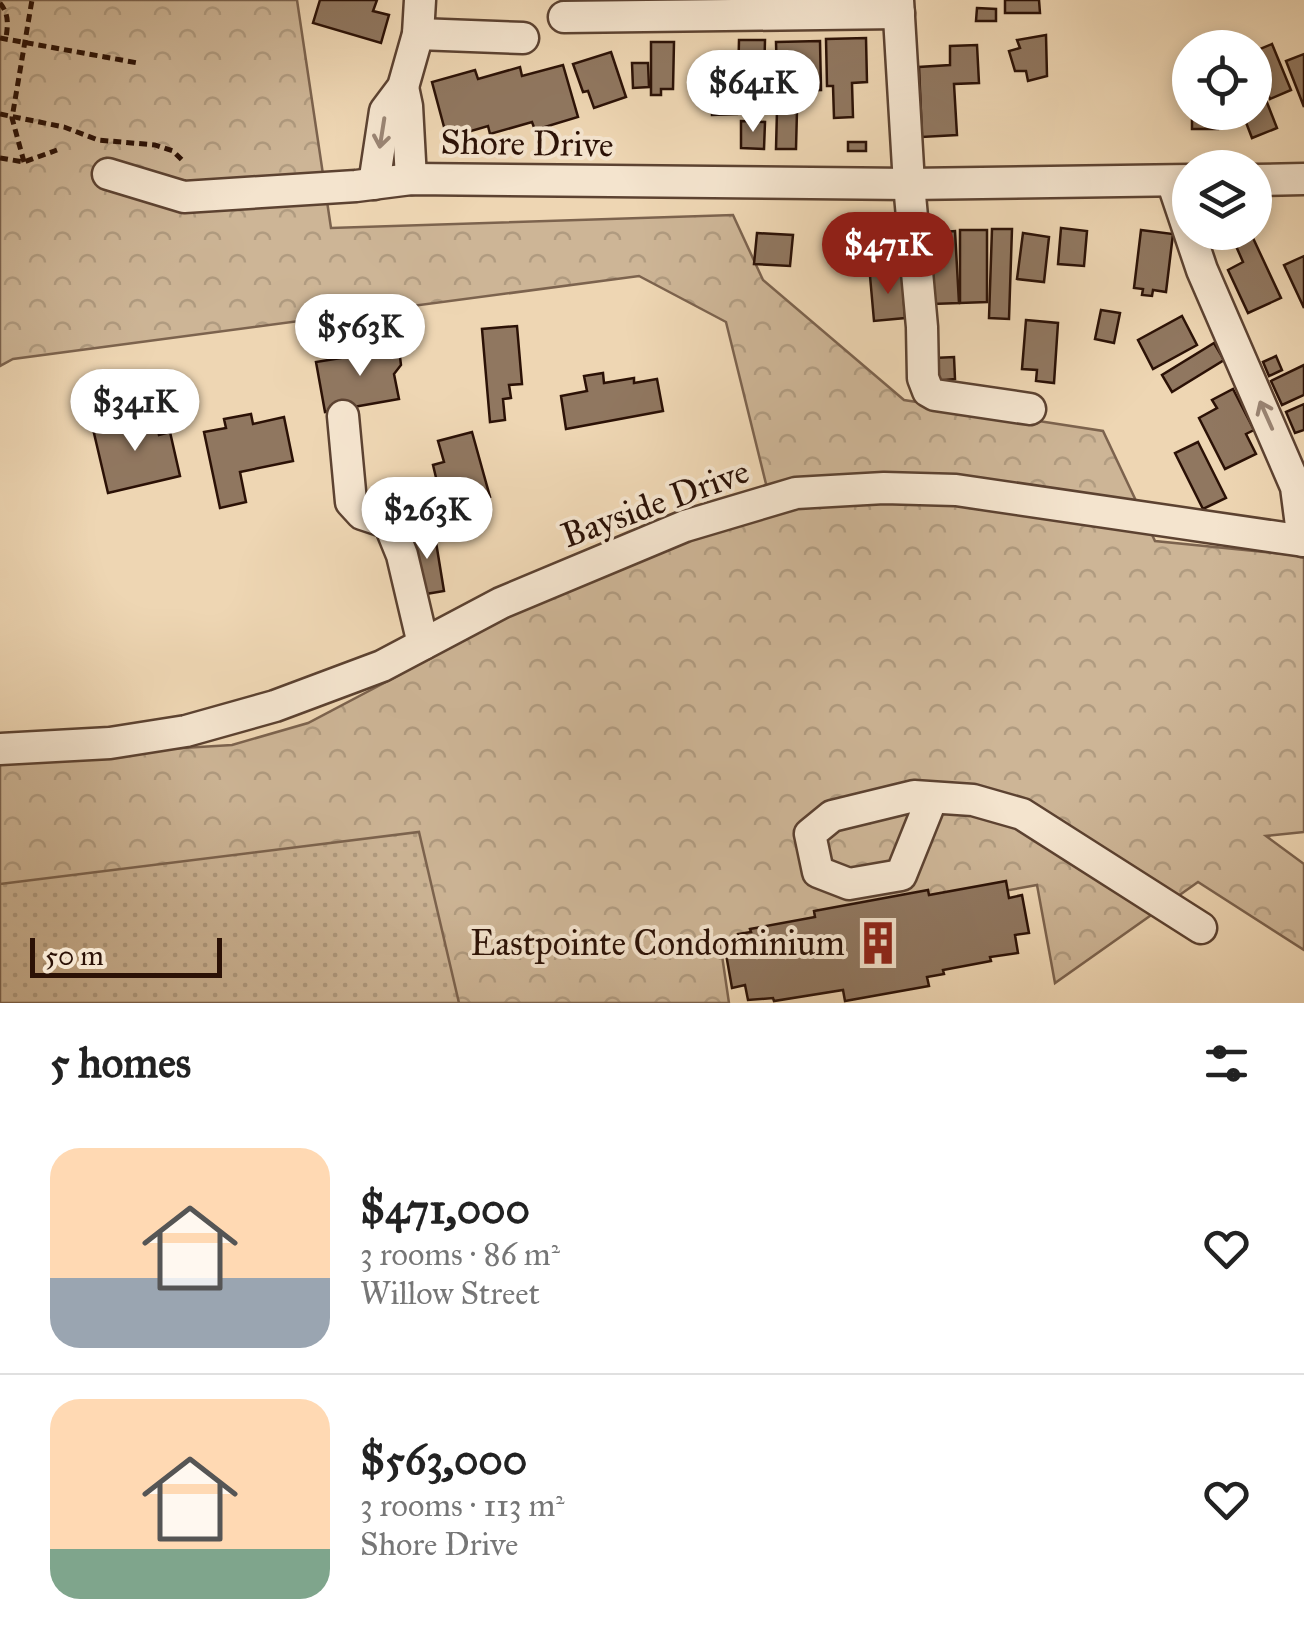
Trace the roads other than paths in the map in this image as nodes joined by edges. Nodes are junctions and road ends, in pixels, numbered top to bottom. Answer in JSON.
{"nodes":[{"id":1,"x":420,"y":0,"type":"edge"},
{"id":2,"x":899,"y":6,"type":"edge"},
{"id":3,"x":564,"y":17,"type":"dead end"},
{"id":4,"x":418,"y":34,"type":"junction"},
{"id":5,"x":523,"y":38,"type":"dead end"},
{"id":6,"x":402,"y":87,"type":"junction"},
{"id":7,"x":108,"y":174,"type":"dead end"},
{"id":8,"x":411,"y":179,"type":"junction"},
{"id":9,"x":1304,"y":179,"type":"edge"},
{"id":10,"x":1272,"y":180,"type":"edge"},
{"id":11,"x":1172,"y":181,"type":"edge"},
{"id":12,"x":374,"y":184,"type":"junction"},
{"id":13,"x":908,"y":184,"type":"junction"},
{"id":14,"x":1197,"y":250,"type":"edge"},
{"id":15,"x":1030,"y":409,"type":"dead end"},
{"id":16,"x":343,"y":416,"type":"dead end"},
{"id":17,"x":1303,"y":541,"type":"edge"},
{"id":18,"x":423,"y":644,"type":"junction"},
{"id":19,"x":0,"y":749,"type":"edge"},
{"id":20,"x":932,"y":798,"type":"dead end"},
{"id":21,"x":1201,"y":928,"type":"dead end"}],
"edges":[{"from":1,"to":4,"type":"street"},
{"from":2,"to":3,"type":"street"},
{"from":2,"to":13,"type":"street"},
{"from":4,"to":5,"type":"street"},
{"from":4,"to":6,"type":"street"},
{"from":6,"to":8,"type":"street"},
{"from":6,"to":12,"type":"street","one_way":true},
{"from":7,"to":12,"type":"street","name":"Shore Drive"},
{"from":8,"to":12,"type":"street","name":"Shore Drive"},
{"from":8,"to":13,"type":"street","name":"Shore Drive"},
{"from":9,"to":10,"type":"street"},
{"from":11,"to":13,"type":"street","name":"Shore Drive"},
{"from":13,"to":15,"type":"street"},
{"from":17,"to":14,"type":"street","one_way":true},
{"from":16,"to":18,"type":"street"},
{"from":17,"to":18,"type":"street","name":"Bayside Drive"},
{"from":18,"to":19,"type":"street","name":"Bayside Drive"},
{"from":20,"to":21,"type":"street"}]}
